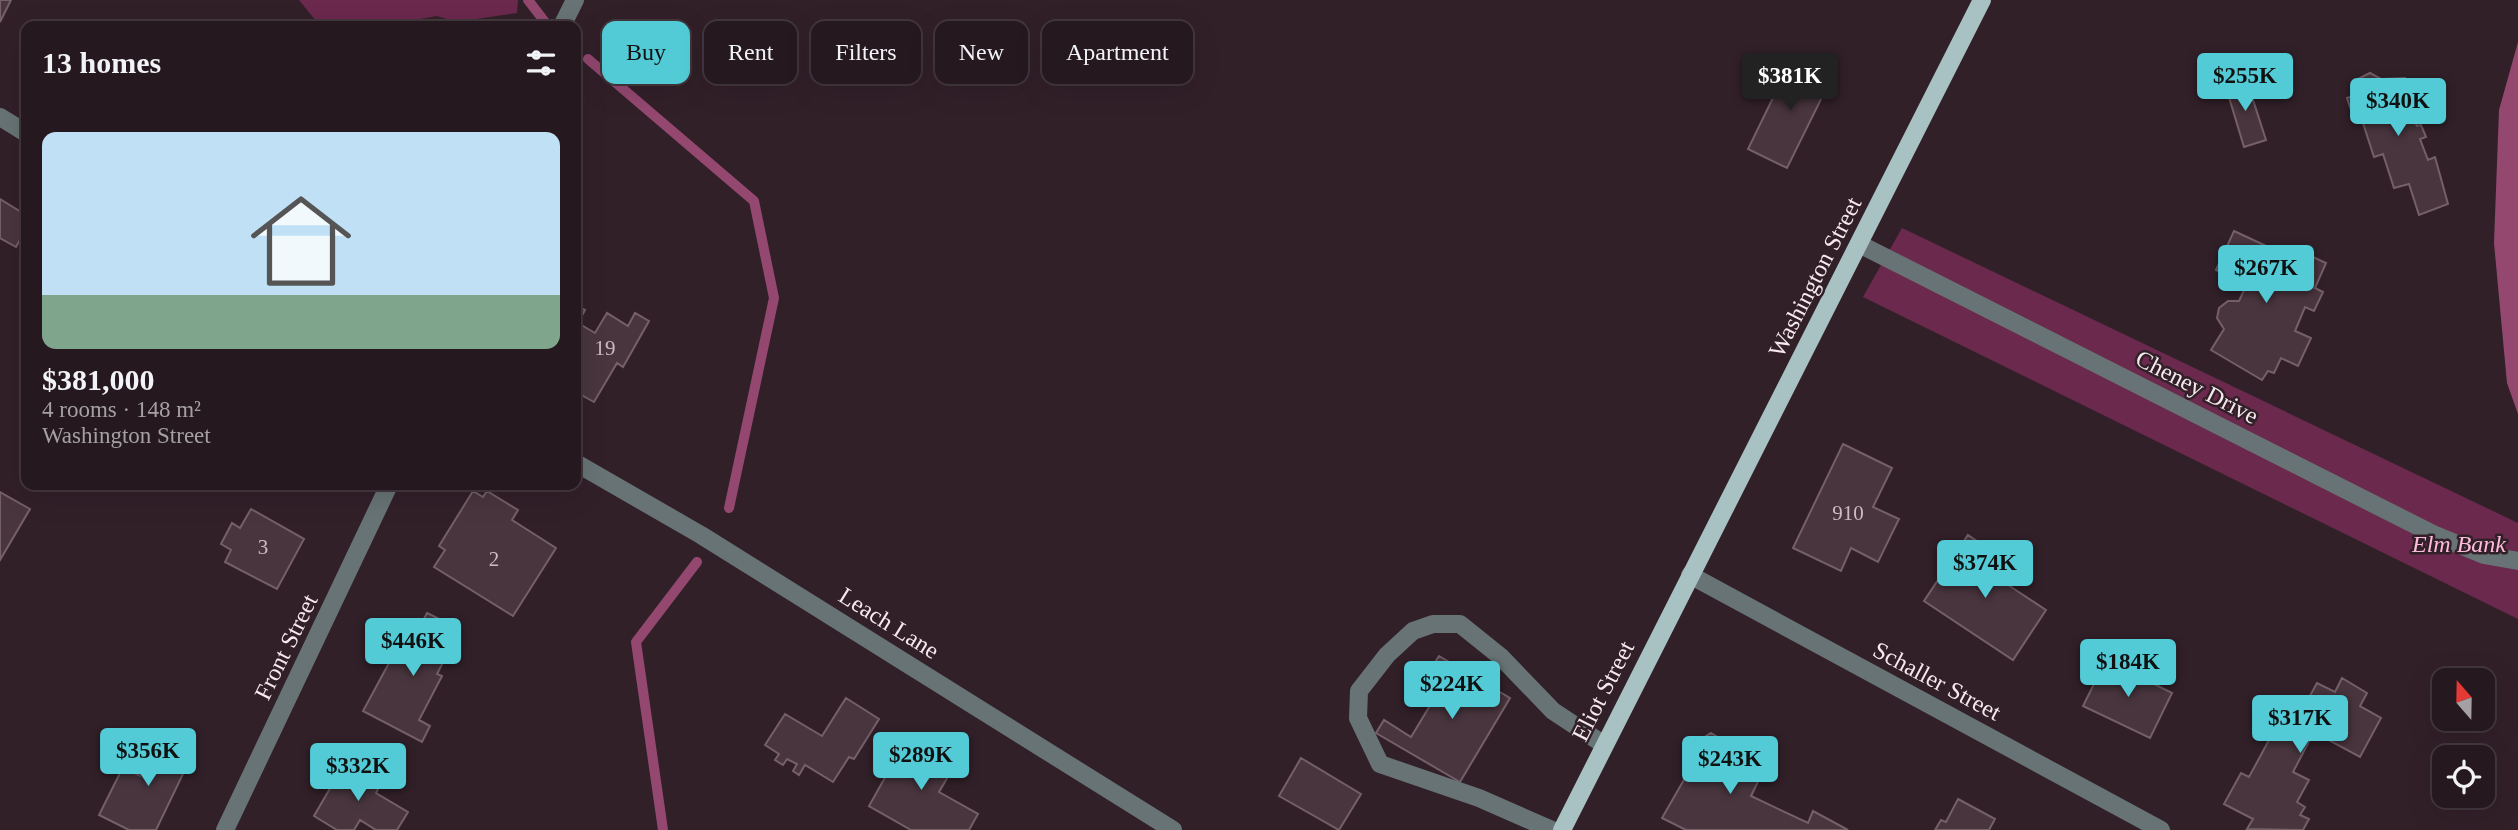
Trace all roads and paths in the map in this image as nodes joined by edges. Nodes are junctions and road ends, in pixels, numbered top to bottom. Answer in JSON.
{"nodes":[{"id":1,"x":575,"y":0,"type":"edge"},
{"id":2,"x":1982,"y":0,"type":"edge"},
{"id":3,"x":564,"y":21,"type":"edge"},
{"id":4,"x":0,"y":117,"type":"edge"},
{"id":5,"x":21,"y":130,"type":"edge"},
{"id":6,"x":1859,"y":244,"type":"junction"},
{"id":7,"x":581,"y":466,"type":"edge"},
{"id":8,"x":387,"y":490,"type":"edge"},
{"id":9,"x":2518,"y":561,"type":"edge"},
{"id":10,"x":1690,"y":575,"type":"junction"},
{"id":11,"x":1602,"y":744,"type":"junction"},
{"id":12,"x":225,"y":830,"type":"edge"},
{"id":13,"x":1173,"y":830,"type":"edge"},
{"id":14,"x":1552,"y":830,"type":"edge"},
{"id":15,"x":1562,"y":830,"type":"edge"},
{"id":16,"x":2161,"y":830,"type":"edge"}],
"edges":[{"from":1,"to":3,"type":"street"},
{"from":2,"to":6,"type":"main road","name":"Washington Street"},
{"from":4,"to":5,"type":"street"},
{"from":6,"to":9,"type":"street","name":"Cheney Drive"},
{"from":6,"to":10,"type":"main road","name":"Washington Street"},
{"from":7,"to":13,"type":"street","name":"Leach Lane"},
{"from":8,"to":12,"type":"street","name":"Front Street"},
{"from":10,"to":11,"type":"main road","name":"Eliot Street"},
{"from":10,"to":16,"type":"street","name":"Schaller Street"},
{"from":11,"to":14,"type":"street"},
{"from":11,"to":15,"type":"main road","name":"Eliot Street"}]}
